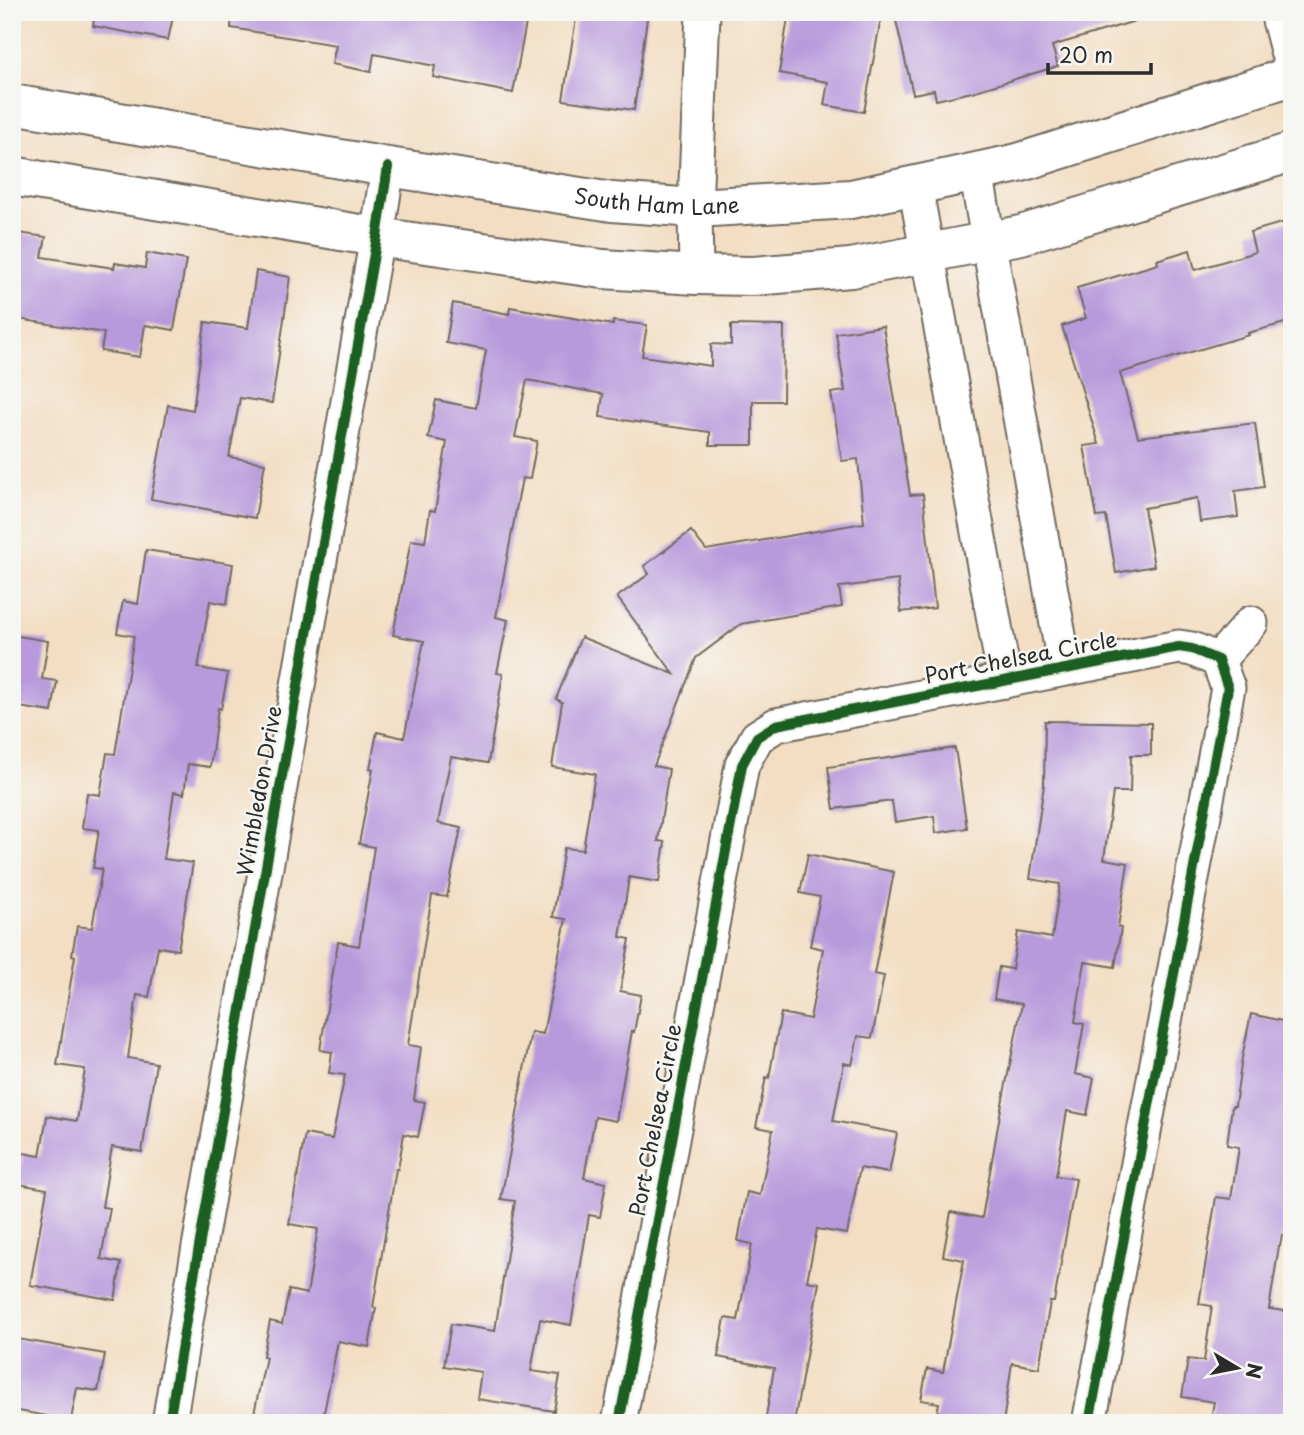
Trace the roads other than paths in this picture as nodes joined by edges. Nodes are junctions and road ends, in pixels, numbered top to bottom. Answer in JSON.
{"nodes":[{"id":1,"x":703,"y":12,"type":"edge"},
{"id":2,"x":1277,"y":12,"type":"edge"},
{"id":3,"x":1292,"y":69,"type":"edge"},
{"id":4,"x":1292,"y":76,"type":"edge"},
{"id":5,"x":12,"y":104,"type":"edge"},
{"id":6,"x":1292,"y":152,"type":"edge"},
{"id":7,"x":388,"y":167,"type":"junction"},
{"id":8,"x":976,"y":173,"type":"junction"},
{"id":9,"x":12,"y":176,"type":"edge"},
{"id":10,"x":915,"y":185,"type":"junction"},
{"id":11,"x":695,"y":208,"type":"junction"},
{"id":12,"x":377,"y":237,"type":"junction"},
{"id":13,"x":988,"y":241,"type":"junction"},
{"id":14,"x":927,"y":253,"type":"junction"},
{"id":15,"x":696,"y":275,"type":"junction"},
{"id":16,"x":1251,"y":624,"type":"dead end"},
{"id":17,"x":1218,"y":660,"type":"junction"},
{"id":18,"x":1065,"y":670,"type":"junction"},
{"id":19,"x":1005,"y":681,"type":"junction"},
{"id":20,"x":169,"y":1423,"type":"edge"},
{"id":21,"x":619,"y":1423,"type":"edge"},
{"id":22,"x":1089,"y":1423,"type":"edge"}],
"edges":[{"from":1,"to":11,"type":"street"},
{"from":2,"to":3,"type":"street"},
{"from":4,"to":8,"type":"main road","name":"South Ham Lane"},
{"from":5,"to":7,"type":"main road","name":"South Ham Lane"},
{"from":6,"to":13,"type":"main road"},
{"from":7,"to":11,"type":"main road","name":"South Ham Lane"},
{"from":7,"to":12,"type":"street","name":"Wimbledon Drive"},
{"from":8,"to":10,"type":"main road","name":"South Ham Lane"},
{"from":8,"to":13,"type":"street","name":"Port Chelsea Circle"},
{"from":9,"to":12,"type":"main road"},
{"from":10,"to":11,"type":"main road","name":"South Ham Lane"},
{"from":10,"to":14,"type":"street","name":"Port Chelsea Circle"},
{"from":11,"to":15,"type":"street"},
{"from":12,"to":15,"type":"main road"},
{"from":12,"to":20,"type":"street","name":"Wimbledon Drive"},
{"from":13,"to":14,"type":"main road"},
{"from":13,"to":18,"type":"street","name":"Port Chelsea Circle"},
{"from":14,"to":15,"type":"main road"},
{"from":14,"to":19,"type":"street","name":"Port Chelsea Circle"},
{"from":16,"to":17,"type":"street"},
{"from":17,"to":18,"type":"street","name":"Port Chelsea Circle"},
{"from":17,"to":22,"type":"street"},
{"from":18,"to":19,"type":"street","name":"Port Chelsea Circle"},
{"from":19,"to":21,"type":"street","name":"Port Chelsea Circle"}]}
